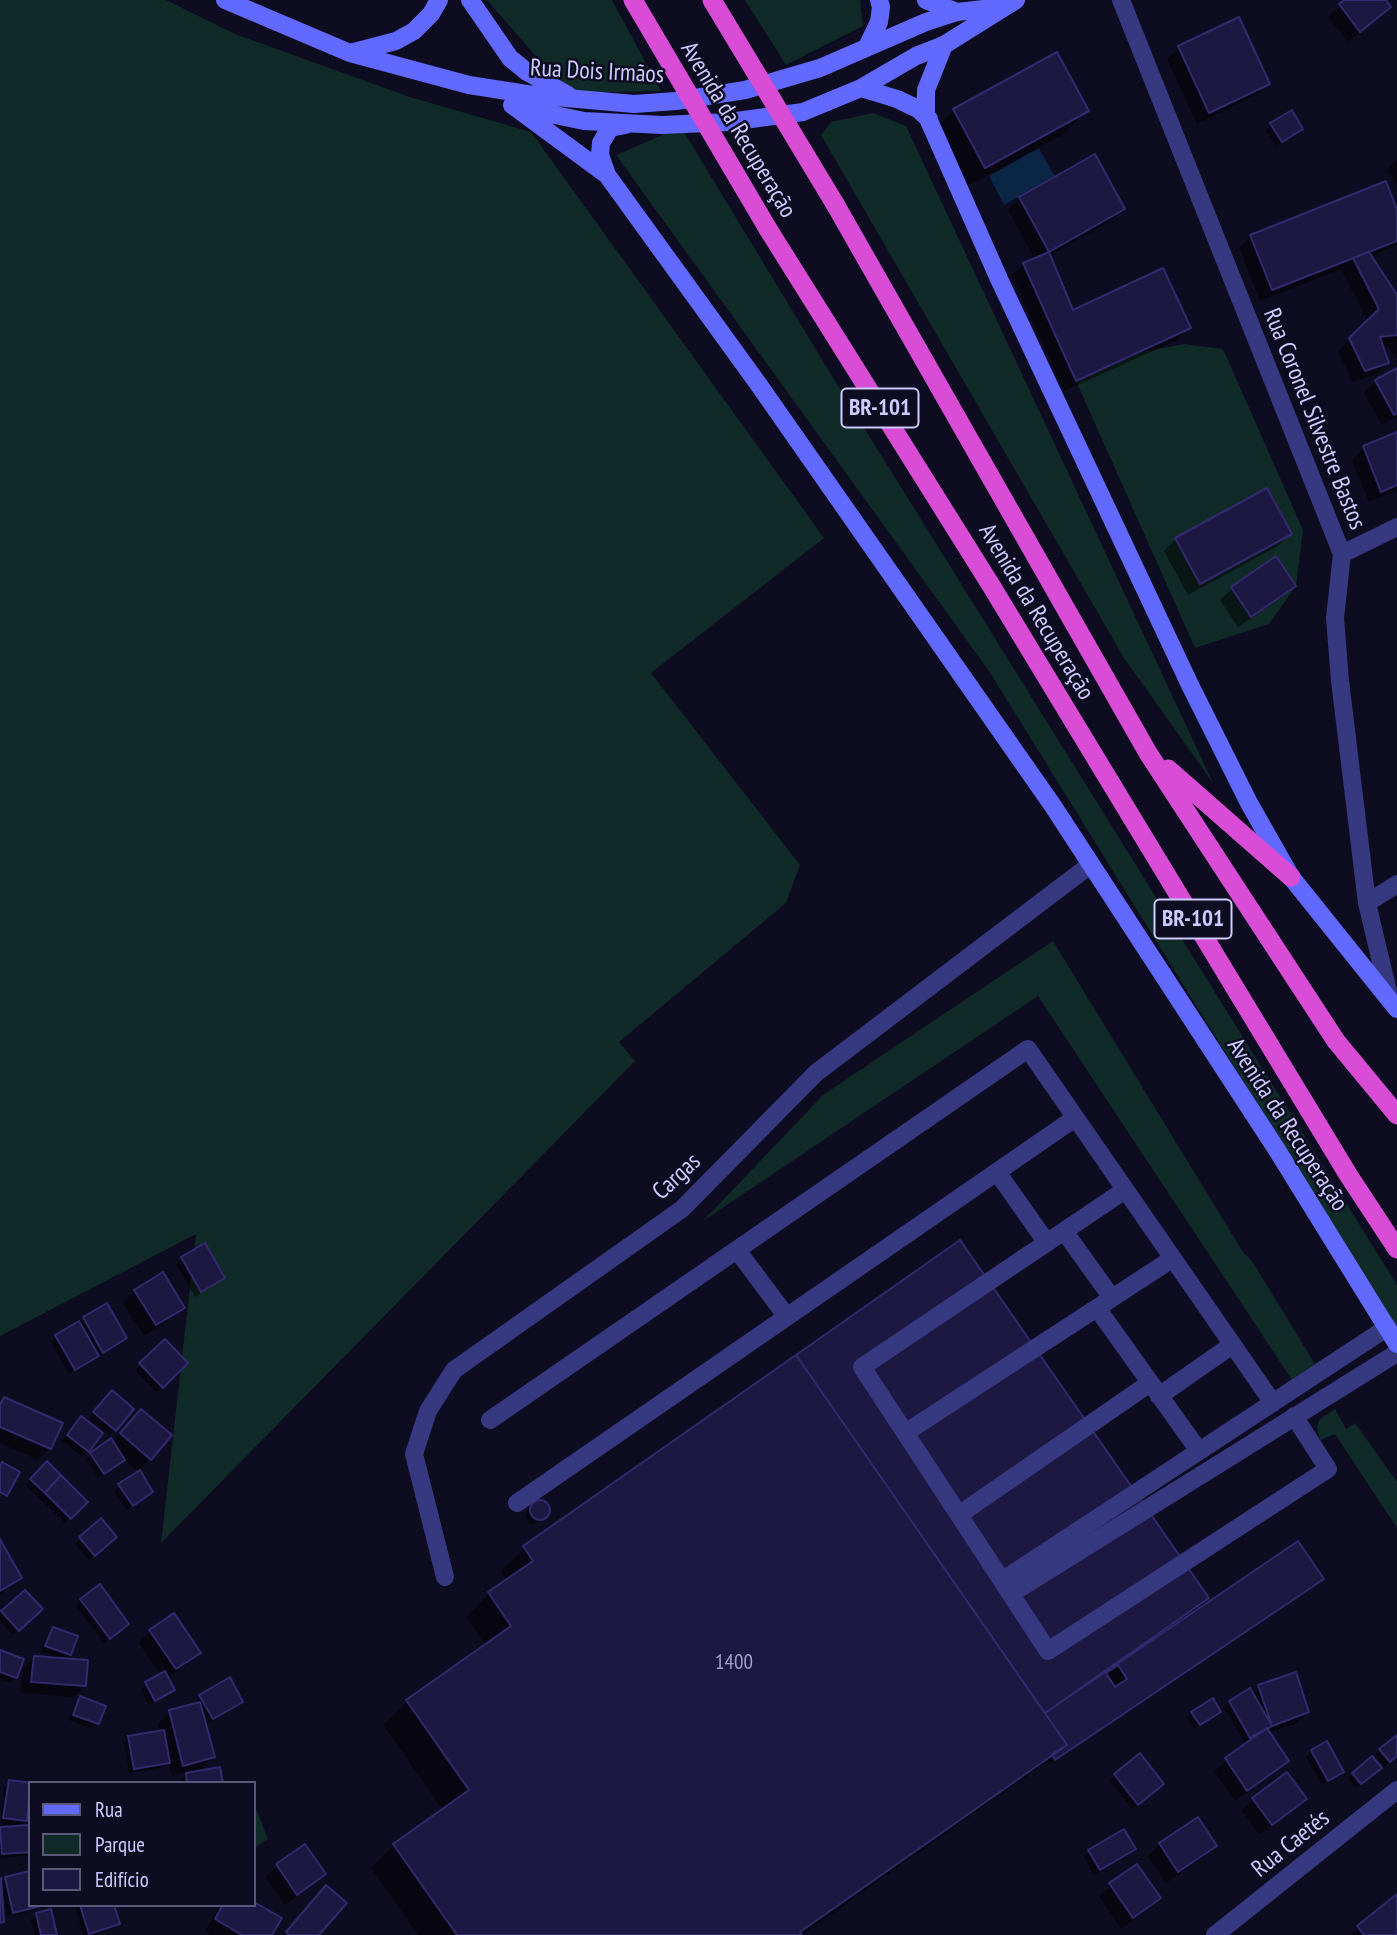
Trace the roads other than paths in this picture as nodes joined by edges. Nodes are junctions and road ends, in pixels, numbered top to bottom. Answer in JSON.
{"nodes":[{"id":1,"x":225,"y":0,"type":"edge"},
{"id":2,"x":439,"y":0,"type":"edge"},
{"id":3,"x":470,"y":0,"type":"edge"},
{"id":4,"x":633,"y":0,"type":"edge"},
{"id":5,"x":712,"y":0,"type":"edge"},
{"id":6,"x":879,"y":0,"type":"edge"},
{"id":7,"x":926,"y":0,"type":"edge"},
{"id":8,"x":1121,"y":0,"type":"edge"},
{"id":9,"x":1009,"y":4,"type":"edge"},
{"id":10,"x":957,"y":12,"type":"junction"},
{"id":11,"x":944,"y":46,"type":"junction"},
{"id":12,"x":867,"y":47,"type":"junction"},
{"id":13,"x":350,"y":53,"type":"junction"},
{"id":14,"x":469,"y":85,"type":"junction"},
{"id":15,"x":861,"y":88,"type":"junction"},
{"id":16,"x":581,"y":100,"type":"junction"},
{"id":17,"x":512,"y":105,"type":"junction"},
{"id":18,"x":929,"y":118,"type":"junction"},
{"id":19,"x":636,"y":124,"type":"junction"},
{"id":20,"x":607,"y":175,"type":"junction"},
{"id":21,"x":1397,"y":527,"type":"edge"},
{"id":22,"x":1342,"y":554,"type":"junction"},
{"id":23,"x":1148,"y":753,"type":"junction"},
{"id":24,"x":1090,"y":864,"type":"junction"},
{"id":25,"x":1292,"y":877,"type":"junction"},
{"id":26,"x":1397,"y":884,"type":"edge"},
{"id":27,"x":1367,"y":903,"type":"junction"},
{"id":28,"x":1393,"y":1005,"type":"edge"},
{"id":29,"x":1397,"y":1115,"type":"edge"},
{"id":30,"x":1075,"y":1118,"type":"junction"},
{"id":31,"x":997,"y":1172,"type":"junction"},
{"id":32,"x":1125,"y":1190,"type":"junction"},
{"id":33,"x":1064,"y":1231,"type":"junction"},
{"id":34,"x":1047,"y":1243,"type":"junction"},
{"id":35,"x":1397,"y":1249,"type":"edge"},
{"id":36,"x":737,"y":1250,"type":"junction"},
{"id":37,"x":1172,"y":1259,"type":"junction"},
{"id":38,"x":1104,"y":1303,"type":"junction"},
{"id":39,"x":787,"y":1317,"type":"junction"},
{"id":40,"x":1388,"y":1327,"type":"junction"},
{"id":41,"x":1397,"y":1344,"type":"edge"},
{"id":42,"x":1232,"y":1345,"type":"junction"},
{"id":43,"x":1397,"y":1353,"type":"edge"},
{"id":44,"x":1154,"y":1389,"type":"junction"},
{"id":45,"x":1273,"y":1403,"type":"junction"},
{"id":46,"x":1294,"y":1416,"type":"junction"},
{"id":47,"x":490,"y":1420,"type":"dead end"},
{"id":48,"x":905,"y":1433,"type":"junction"},
{"id":49,"x":1199,"y":1451,"type":"junction"},
{"id":50,"x":517,"y":1503,"type":"dead end"},
{"id":51,"x":960,"y":1514,"type":"junction"},
{"id":52,"x":445,"y":1577,"type":"dead end"},
{"id":53,"x":1007,"y":1586,"type":"junction"},
{"id":54,"x":1397,"y":1790,"type":"edge"},
{"id":55,"x":1215,"y":1935,"type":"edge"}],
"edges":[{"from":1,"to":13,"type":"main road","name":"Rua Dois Irmãos"},
{"from":2,"to":13,"type":"main road"},
{"from":3,"to":16,"type":"main road"},
{"from":4,"to":35,"type":"highway","name":"Avenida da Recuperação","number":"BR-101","bridge":true},
{"from":5,"to":23,"type":"highway","name":"Avenida da Recuperação","number":"BR-101","bridge":true},
{"from":6,"to":12,"type":"main road"},
{"from":7,"to":10,"type":"main road"},
{"from":8,"to":22,"type":"street","name":"Rua Coronel Silvestre Bastos"},
{"from":9,"to":10,"type":"main road","name":"Rua Dois Irmãos"},
{"from":9,"to":11,"type":"main road","name":"Rua Dois Irmãos"},
{"from":10,"to":12,"type":"main road","name":"Rua Dois Irmãos"},
{"from":11,"to":15,"type":"main road","name":"Rua Dois Irmãos"},
{"from":11,"to":18,"type":"main road"},
{"from":12,"to":16,"type":"main road","name":"Rua Dois Irmãos"},
{"from":13,"to":14,"type":"main road","name":"Rua Dois Irmãos"},
{"from":14,"to":16,"type":"main road","name":"Rua Dois Irmãos"},
{"from":14,"to":17,"type":"main road","name":"Rua Dois Irmãos"},
{"from":15,"to":18,"type":"main road"},
{"from":15,"to":19,"type":"main road","name":"Rua Dois Irmãos"},
{"from":17,"to":19,"type":"main road","name":"Rua Dois Irmãos"},
{"from":17,"to":20,"type":"main road","name":"Rua Dois Irmãos"},
{"from":18,"to":25,"type":"main road"},
{"from":19,"to":20,"type":"main road","name":"Rua Dois Irmãos"},
{"from":20,"to":24,"type":"main road","name":"Avenida da Recuperação"},
{"from":21,"to":22,"type":"street"},
{"from":22,"to":27,"type":"street","name":"Rua Coronel Silvestre Bastos"},
{"from":23,"to":25,"type":"highway"},
{"from":23,"to":29,"type":"highway","name":"Avenida da Recuperação","number":"BR-101"},
{"from":24,"to":40,"type":"main road","name":"Avenida da Recuperação"},
{"from":24,"to":52,"type":"street","name":"Cargas"},
{"from":25,"to":28,"type":"main road"},
{"from":26,"to":27,"type":"street"},
{"from":27,"to":28,"type":"street","name":"Rua Coronel Silvestre Bastos"},
{"from":30,"to":31,"type":"street"},
{"from":30,"to":32,"type":"street"},
{"from":30,"to":36,"type":"street"},
{"from":31,"to":34,"type":"street"},
{"from":31,"to":39,"type":"street"},
{"from":32,"to":33,"type":"street"},
{"from":32,"to":37,"type":"street"},
{"from":33,"to":34,"type":"street"},
{"from":33,"to":38,"type":"street"},
{"from":34,"to":48,"type":"street"},
{"from":36,"to":39,"type":"street"},
{"from":36,"to":47,"type":"street"},
{"from":37,"to":38,"type":"street"},
{"from":37,"to":42,"type":"street"},
{"from":38,"to":44,"type":"street"},
{"from":38,"to":48,"type":"street"},
{"from":39,"to":50,"type":"street"},
{"from":40,"to":41,"type":"main road","name":"Avenida da Recuperação"},
{"from":40,"to":45,"type":"street"},
{"from":42,"to":44,"type":"street"},
{"from":42,"to":45,"type":"street"},
{"from":43,"to":46,"type":"street"},
{"from":44,"to":49,"type":"street"},
{"from":44,"to":51,"type":"street"},
{"from":45,"to":49,"type":"street"},
{"from":46,"to":53,"type":"street"},
{"from":46,"to":53,"type":"street"},
{"from":48,"to":51,"type":"street"},
{"from":49,"to":53,"type":"street"},
{"from":51,"to":53,"type":"street"},
{"from":54,"to":55,"type":"street","name":"Rua Caetés"}]}
